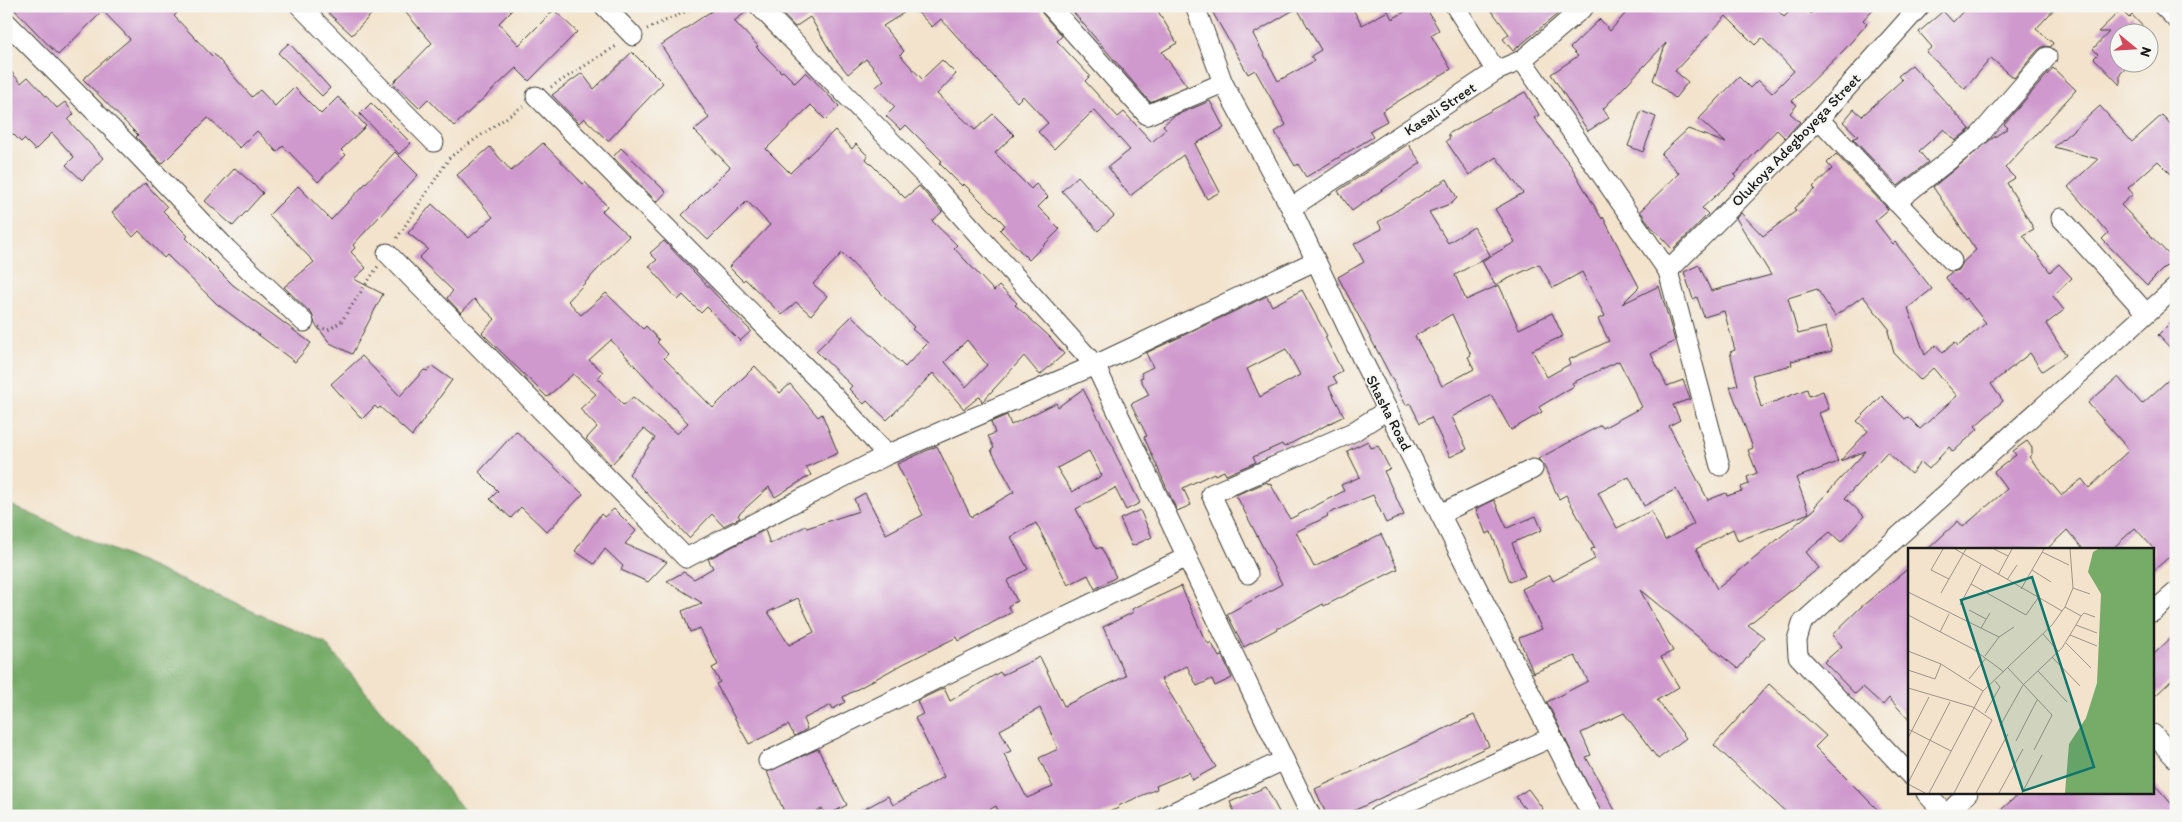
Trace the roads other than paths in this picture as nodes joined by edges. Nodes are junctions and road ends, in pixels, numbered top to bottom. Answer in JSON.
{"nodes":[{"id":1,"x":300,"y":6,"type":"edge"},
{"id":2,"x":604,"y":6,"type":"edge"},
{"id":3,"x":759,"y":6,"type":"edge"},
{"id":4,"x":1050,"y":6,"type":"edge"},
{"id":5,"x":1195,"y":6,"type":"edge"},
{"id":6,"x":1455,"y":6,"type":"edge"},
{"id":7,"x":1585,"y":6,"type":"edge"},
{"id":8,"x":1920,"y":6,"type":"edge"},
{"id":9,"x":2163,"y":6,"type":"edge"},
{"id":10,"x":2176,"y":20,"type":"edge"},
{"id":11,"x":6,"y":22,"type":"edge"},
{"id":12,"x":633,"y":36,"type":"road end"},
{"id":13,"x":2047,"y":57,"type":"dead end"},
{"id":14,"x":1522,"y":60,"type":"junction"},
{"id":15,"x":1496,"y":72,"type":"junction"},
{"id":16,"x":1223,"y":83,"type":"junction"},
{"id":17,"x":536,"y":96,"type":"road end"},
{"id":18,"x":1819,"y":119,"type":"junction"},
{"id":19,"x":434,"y":142,"type":"dead end"},
{"id":20,"x":1896,"y":202,"type":"junction"},
{"id":21,"x":1291,"y":208,"type":"junction"},
{"id":22,"x":2061,"y":218,"type":"dead end"},
{"id":23,"x":387,"y":253,"type":"road end"},
{"id":24,"x":1314,"y":261,"type":"junction"},
{"id":25,"x":1952,"y":261,"type":"dead end"},
{"id":26,"x":1668,"y":271,"type":"junction"},
{"id":27,"x":2176,"y":287,"type":"edge"},
{"id":28,"x":2146,"y":314,"type":"junction"},
{"id":29,"x":304,"y":322,"type":"road end"},
{"id":30,"x":1095,"y":365,"type":"junction"},
{"id":31,"x":1388,"y":410,"type":"junction"},
{"id":32,"x":887,"y":455,"type":"junction"},
{"id":33,"x":1720,"y":466,"type":"dead end"},
{"id":34,"x":1533,"y":469,"type":"dead end"},
{"id":35,"x":1440,"y":514,"type":"junction"},
{"id":36,"x":1187,"y":558,"type":"junction"},
{"id":37,"x":1248,"y":574,"type":"dead end"},
{"id":38,"x":2176,"y":592,"type":"edge"},
{"id":39,"x":2154,"y":611,"type":"edge"},
{"id":40,"x":2154,"y":735,"type":"edge"},
{"id":41,"x":1552,"y":737,"type":"junction"},
{"id":42,"x":2176,"y":759,"type":"edge"},
{"id":43,"x":1284,"y":760,"type":"junction"},
{"id":44,"x":768,"y":761,"type":"dead end"},
{"id":45,"x":1908,"y":773,"type":"edge"},
{"id":46,"x":1927,"y":794,"type":"edge"},
{"id":47,"x":1967,"y":794,"type":"edge"},
{"id":48,"x":1946,"y":815,"type":"edge"},
{"id":49,"x":1165,"y":816,"type":"edge"},
{"id":50,"x":1311,"y":816,"type":"edge"},
{"id":51,"x":1378,"y":816,"type":"edge"},
{"id":52,"x":1592,"y":816,"type":"edge"}],
"edges":[{"from":1,"to":19,"type":"street"},
{"from":2,"to":12,"type":"street"},
{"from":3,"to":30,"type":"street"},
{"from":4,"to":16,"type":"street"},
{"from":5,"to":16,"type":"street","name":"Shasha Road"},
{"from":6,"to":15,"type":"street"},
{"from":7,"to":14,"type":"street","name":"Kasali Street"},
{"from":8,"to":18,"type":"street","name":"Olukoya Adegboyega Street"},
{"from":9,"to":10,"type":"street"},
{"from":11,"to":29,"type":"street"},
{"from":13,"to":20,"type":"street"},
{"from":14,"to":15,"type":"street","name":"Kasali Street"},
{"from":14,"to":26,"type":"street"},
{"from":15,"to":21,"type":"street","name":"Kasali Street"},
{"from":16,"to":21,"type":"street","name":"Shasha Road"},
{"from":17,"to":32,"type":"street"},
{"from":18,"to":20,"type":"street"},
{"from":18,"to":26,"type":"street","name":"Olukoya Adegboyega Street"},
{"from":20,"to":25,"type":"street"},
{"from":21,"to":24,"type":"street","name":"Shasha Road"},
{"from":22,"to":28,"type":"street"},
{"from":23,"to":32,"type":"street"},
{"from":24,"to":30,"type":"street"},
{"from":24,"to":31,"type":"street","name":"Shasha Road"},
{"from":26,"to":33,"type":"street"},
{"from":27,"to":28,"type":"street"},
{"from":28,"to":45,"type":"street"},
{"from":30,"to":32,"type":"street"},
{"from":30,"to":36,"type":"street"},
{"from":31,"to":35,"type":"street","name":"Shasha Road"},
{"from":31,"to":37,"type":"street"},
{"from":34,"to":35,"type":"street"},
{"from":35,"to":41,"type":"street","name":"Shasha Road"},
{"from":36,"to":43,"type":"street"},
{"from":36,"to":44,"type":"street"},
{"from":38,"to":39,"type":"street"},
{"from":40,"to":42,"type":"street"},
{"from":41,"to":51,"type":"street"},
{"from":41,"to":52,"type":"street","name":"Shasha Road"},
{"from":43,"to":49,"type":"street"},
{"from":43,"to":50,"type":"street"},
{"from":46,"to":48,"type":"street"},
{"from":47,"to":48,"type":"street"}]}
